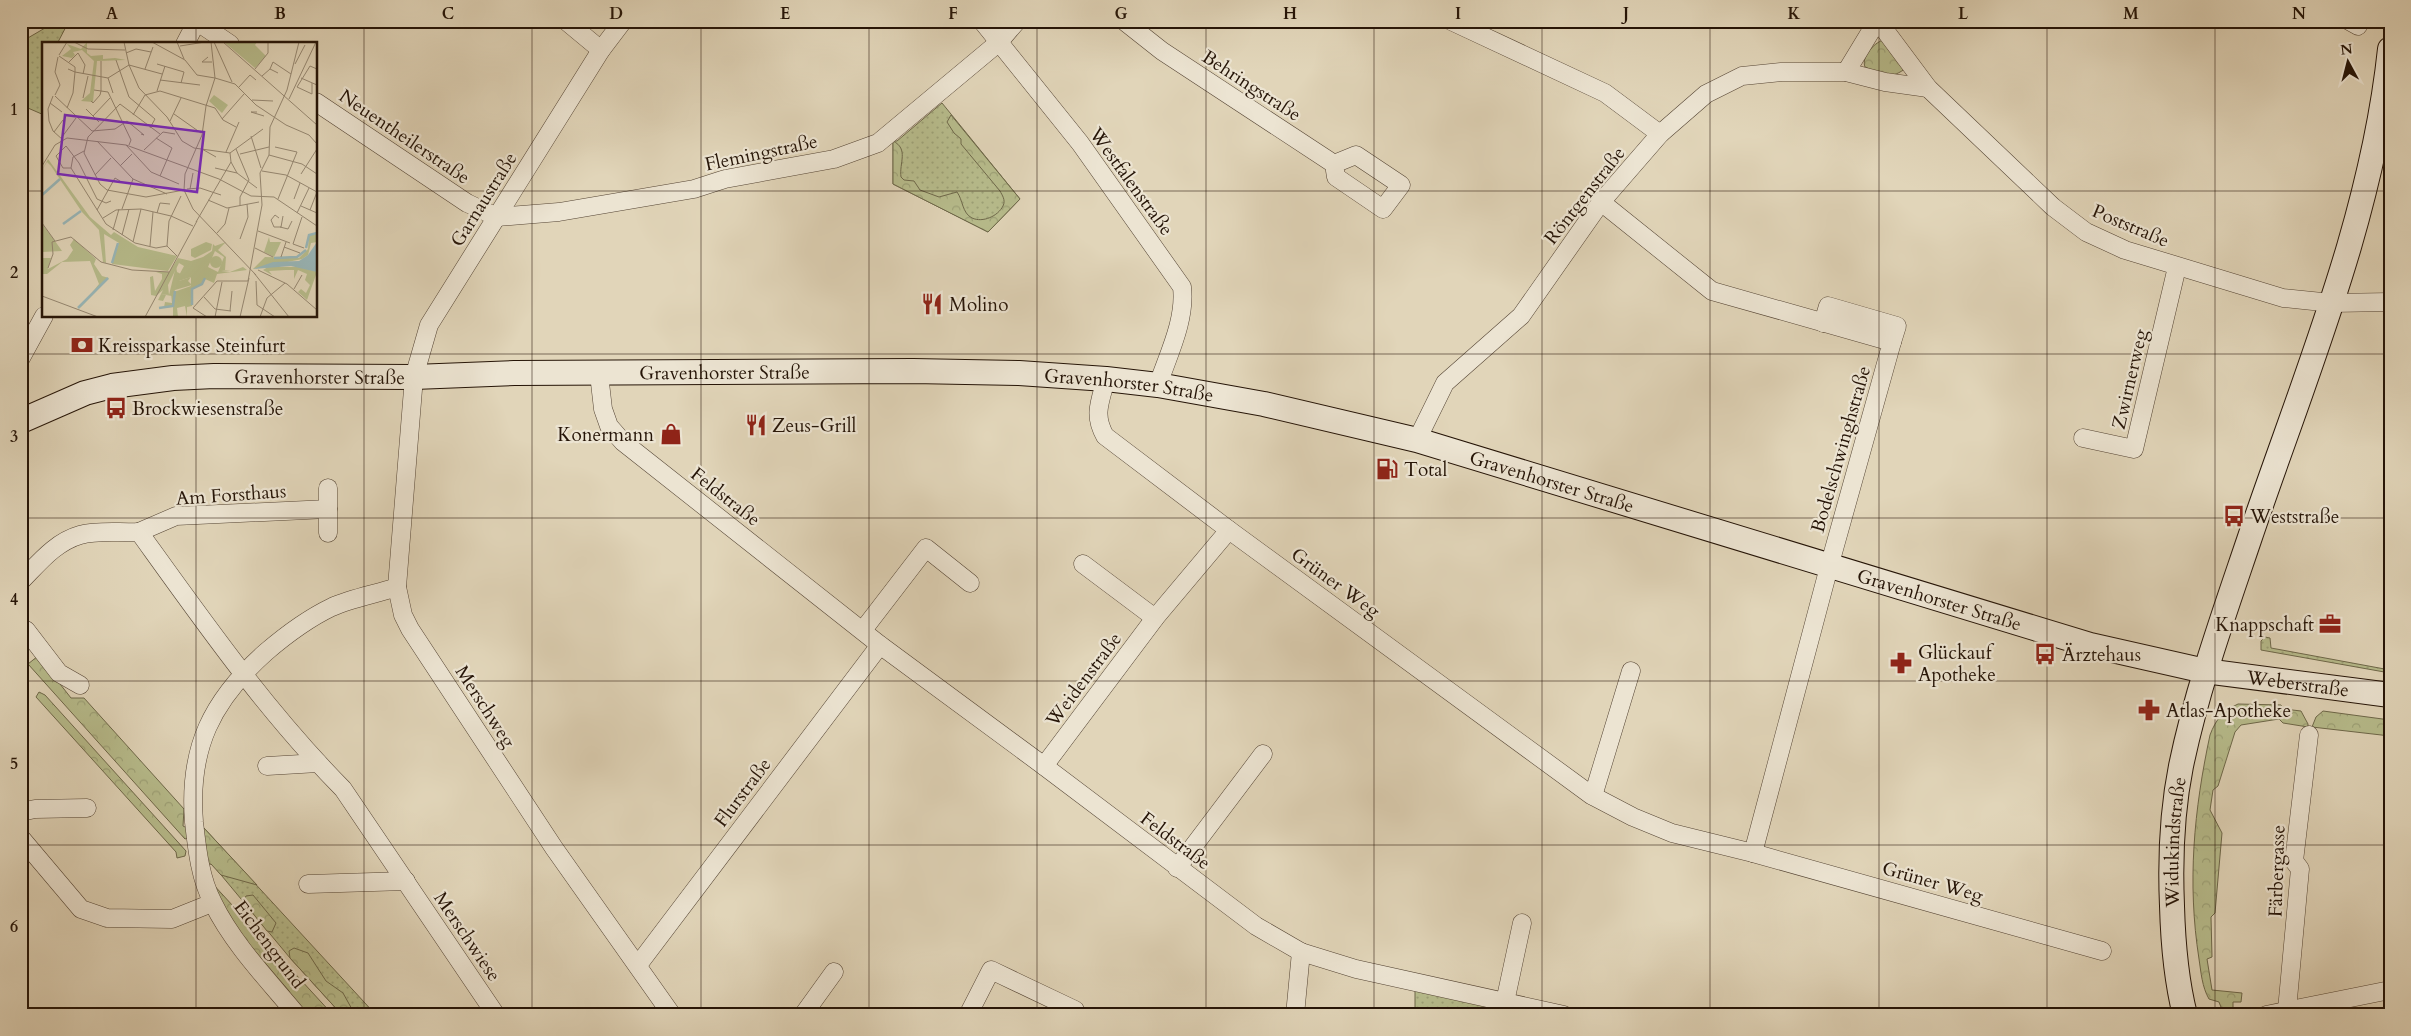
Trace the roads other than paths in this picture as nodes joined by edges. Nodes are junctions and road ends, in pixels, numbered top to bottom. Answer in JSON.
{"nodes":[{"id":1,"x":196,"y":21,"type":"edge"},
{"id":2,"x":566,"y":21,"type":"edge"},
{"id":3,"x":623,"y":21,"type":"edge"},
{"id":4,"x":982,"y":21,"type":"edge"},
{"id":5,"x":1017,"y":21,"type":"edge"},
{"id":6,"x":1124,"y":21,"type":"edge"},
{"id":7,"x":1451,"y":21,"type":"edge"},
{"id":8,"x":1878,"y":21,"type":"edge"},
{"id":9,"x":1489,"y":29,"type":"edge"},
{"id":10,"x":186,"y":42,"type":"edge"},
{"id":11,"x":227,"y":42,"type":"edge"},
{"id":12,"x":998,"y":43,"type":"junction"},
{"id":13,"x":2390,"y":49,"type":"edge"},
{"id":14,"x":601,"y":50,"type":"junction"},
{"id":15,"x":1846,"y":72,"type":"junction"},
{"id":16,"x":1928,"y":88,"type":"junction"},
{"id":17,"x":318,"y":103,"type":"edge"},
{"id":18,"x":1660,"y":134,"type":"junction"},
{"id":19,"x":1334,"y":164,"type":"dead end"},
{"id":20,"x":1601,"y":202,"type":"junction"},
{"id":21,"x":497,"y":217,"type":"junction"},
{"id":22,"x":2177,"y":267,"type":"junction"},
{"id":23,"x":2332,"y":302,"type":"junction"},
{"id":24,"x":2390,"y":302,"type":"edge"},
{"id":25,"x":43,"y":318,"type":"edge"},
{"id":26,"x":21,"y":358,"type":"edge"},
{"id":27,"x":599,"y":374,"type":"junction"},
{"id":28,"x":414,"y":377,"type":"junction"},
{"id":29,"x":1106,"y":379,"type":"junction"},
{"id":30,"x":1158,"y":386,"type":"junction"},
{"id":31,"x":21,"y":421,"type":"edge"},
{"id":32,"x":2084,"y":438,"type":"dead end"},
{"id":33,"x":1417,"y":440,"type":"junction"},
{"id":34,"x":328,"y":488,"type":"dead end"},
{"id":35,"x":328,"y":509,"type":"junction"},
{"id":36,"x":1229,"y":530,"type":"junction"},
{"id":37,"x":139,"y":532,"type":"junction"},
{"id":38,"x":328,"y":533,"type":"dead end"},
{"id":39,"x":1083,"y":564,"type":"dead end"},
{"id":40,"x":1829,"y":567,"type":"junction"},
{"id":41,"x":21,"y":581,"type":"edge"},
{"id":42,"x":970,"y":583,"type":"dead end"},
{"id":43,"x":397,"y":587,"type":"junction"},
{"id":44,"x":1155,"y":618,"type":"junction"},
{"id":45,"x":21,"y":628,"type":"edge"},
{"id":46,"x":863,"y":630,"type":"junction"},
{"id":47,"x":880,"y":646,"type":"junction"},
{"id":48,"x":1631,"y":671,"type":"dead end"},
{"id":49,"x":2205,"y":671,"type":"junction"},
{"id":50,"x":241,"y":674,"type":"junction"},
{"id":51,"x":80,"y":686,"type":"dead end"},
{"id":52,"x":2390,"y":695,"type":"edge"},
{"id":53,"x":2310,"y":735,"type":"dead end"},
{"id":54,"x":1263,"y":754,"type":"dead end"},
{"id":55,"x":318,"y":764,"type":"junction"},
{"id":56,"x":267,"y":766,"type":"dead end"},
{"id":57,"x":1044,"y":766,"type":"junction"},
{"id":58,"x":1593,"y":796,"type":"junction"},
{"id":59,"x":87,"y":808,"type":"dead end"},
{"id":60,"x":21,"y":812,"type":"edge"},
{"id":61,"x":21,"y":838,"type":"edge"},
{"id":62,"x":1753,"y":852,"type":"junction"},
{"id":63,"x":1177,"y":868,"type":"junction"},
{"id":64,"x":406,"y":882,"type":"junction"},
{"id":65,"x":308,"y":884,"type":"dead end"},
{"id":66,"x":212,"y":902,"type":"junction"},
{"id":67,"x":1522,"y":923,"type":"dead end"},
{"id":68,"x":2102,"y":951,"type":"dead end"},
{"id":69,"x":1301,"y":952,"type":"junction"},
{"id":70,"x":638,"y":965,"type":"junction"},
{"id":71,"x":834,"y":972,"type":"dead end"},
{"id":72,"x":2390,"y":990,"type":"edge"},
{"id":73,"x":1505,"y":1002,"type":"junction"},
{"id":74,"x":1075,"y":1010,"type":"dead end"},
{"id":75,"x":2287,"y":1010,"type":"junction"},
{"id":76,"x":297,"y":1015,"type":"edge"},
{"id":77,"x":496,"y":1015,"type":"edge"},
{"id":78,"x":672,"y":1015,"type":"edge"},
{"id":79,"x":803,"y":1015,"type":"edge"},
{"id":80,"x":968,"y":1015,"type":"edge"},
{"id":81,"x":1294,"y":1015,"type":"edge"},
{"id":82,"x":1564,"y":1015,"type":"edge"},
{"id":83,"x":2186,"y":1015,"type":"edge"},
{"id":84,"x":2266,"y":1015,"type":"edge"}],
"edges":[{"from":1,"to":10,"type":"street"},
{"from":1,"to":11,"type":"street"},
{"from":2,"to":14,"type":"street"},
{"from":3,"to":14,"type":"street","name":"Garnaustraße"},
{"from":4,"to":12,"type":"street","name":"Westfalenstraße"},
{"from":5,"to":12,"type":"street"},
{"from":6,"to":19,"type":"street","name":"Behringstraße"},
{"from":7,"to":9,"type":"street"},
{"from":8,"to":15,"type":"street"},
{"from":8,"to":16,"type":"street","name":"Poststraße"},
{"from":9,"to":18,"type":"street"},
{"from":12,"to":21,"type":"street","name":"Flemingstraße"},
{"from":12,"to":30,"type":"street","name":"Westfalenstraße"},
{"from":13,"to":23,"type":"main road"},
{"from":14,"to":21,"type":"street","name":"Garnaustraße"},
{"from":15,"to":16,"type":"street","name":"Röntgenstraße"},
{"from":15,"to":18,"type":"street","name":"Röntgenstraße"},
{"from":16,"to":22,"type":"street","name":"Poststraße"},
{"from":17,"to":21,"type":"street","name":"Neuentheilerstraße"},
{"from":18,"to":20,"type":"street","name":"Röntgenstraße"},
{"from":20,"to":33,"type":"street","name":"Röntgenstraße"},
{"from":20,"to":40,"type":"street","name":"Bodelschwinghstraße"},
{"from":21,"to":28,"type":"street","name":"Garnaustraße"},
{"from":22,"to":23,"type":"street","name":"Poststraße"},
{"from":22,"to":32,"type":"street","name":"Zwirnerweg"},
{"from":23,"to":24,"type":"street","name":"Poststraße"},
{"from":23,"to":49,"type":"main road"},
{"from":25,"to":26,"type":"street"},
{"from":27,"to":28,"type":"main road","name":"Gravenhorster Straße"},
{"from":27,"to":29,"type":"main road","name":"Gravenhorster Straße"},
{"from":27,"to":46,"type":"street","name":"Feldstraße"},
{"from":28,"to":31,"type":"main road","name":"Gravenhorster Straße"},
{"from":28,"to":43,"type":"street","name":"Merschweg"},
{"from":29,"to":30,"type":"main road","name":"Gravenhorster Straße"},
{"from":29,"to":36,"type":"street","name":"Grüner Weg"},
{"from":30,"to":33,"type":"main road","name":"Gravenhorster Straße"},
{"from":33,"to":40,"type":"main road","name":"Gravenhorster Straße"},
{"from":34,"to":35,"type":"street"},
{"from":35,"to":37,"type":"street","name":"Am Forsthaus"},
{"from":35,"to":38,"type":"street"},
{"from":36,"to":44,"type":"street","name":"Weidenstraße"},
{"from":36,"to":58,"type":"street","name":"Grüner Weg"},
{"from":37,"to":41,"type":"street","name":"Am Forsthaus"},
{"from":37,"to":50,"type":"street"},
{"from":39,"to":44,"type":"street"},
{"from":40,"to":49,"type":"main road","name":"Gravenhorster Straße"},
{"from":40,"to":62,"type":"street"},
{"from":42,"to":46,"type":"street"},
{"from":43,"to":50,"type":"street","name":"Eichengrund"},
{"from":43,"to":70,"type":"street","name":"Merschweg"},
{"from":44,"to":57,"type":"street","name":"Weidenstraße"},
{"from":45,"to":51,"type":"street"},
{"from":46,"to":47,"type":"street","name":"Feldstraße"},
{"from":47,"to":57,"type":"street","name":"Feldstraße"},
{"from":47,"to":70,"type":"street","name":"Flurstraße"},
{"from":48,"to":58,"type":"street"},
{"from":49,"to":52,"type":"main road","name":"Weberstraße"},
{"from":49,"to":83,"type":"main road","name":"Widukindstraße"},
{"from":50,"to":55,"type":"street","name":"Merschwiese"},
{"from":50,"to":66,"type":"street","name":"Eichengrund"},
{"from":53,"to":75,"type":"street","name":"Färbergasse"},
{"from":54,"to":63,"type":"street"},
{"from":55,"to":56,"type":"street"},
{"from":55,"to":64,"type":"street","name":"Merschwiese"},
{"from":57,"to":63,"type":"street","name":"Feldstraße"},
{"from":58,"to":62,"type":"street","name":"Grüner Weg"},
{"from":59,"to":60,"type":"street"},
{"from":61,"to":66,"type":"street"},
{"from":62,"to":68,"type":"street","name":"Grüner Weg"},
{"from":63,"to":69,"type":"street","name":"Feldstraße"},
{"from":64,"to":65,"type":"street"},
{"from":64,"to":77,"type":"street","name":"Merschwiese"},
{"from":66,"to":76,"type":"street","name":"Eichengrund"},
{"from":67,"to":73,"type":"street"},
{"from":69,"to":73,"type":"street","name":"Feldstraße"},
{"from":69,"to":81,"type":"street"},
{"from":70,"to":78,"type":"street","name":"Merschweg"},
{"from":71,"to":79,"type":"street"},
{"from":72,"to":75,"type":"street"},
{"from":73,"to":82,"type":"street","name":"Feldstraße"},
{"from":74,"to":80,"type":"street"},
{"from":75,"to":84,"type":"street"}]}
